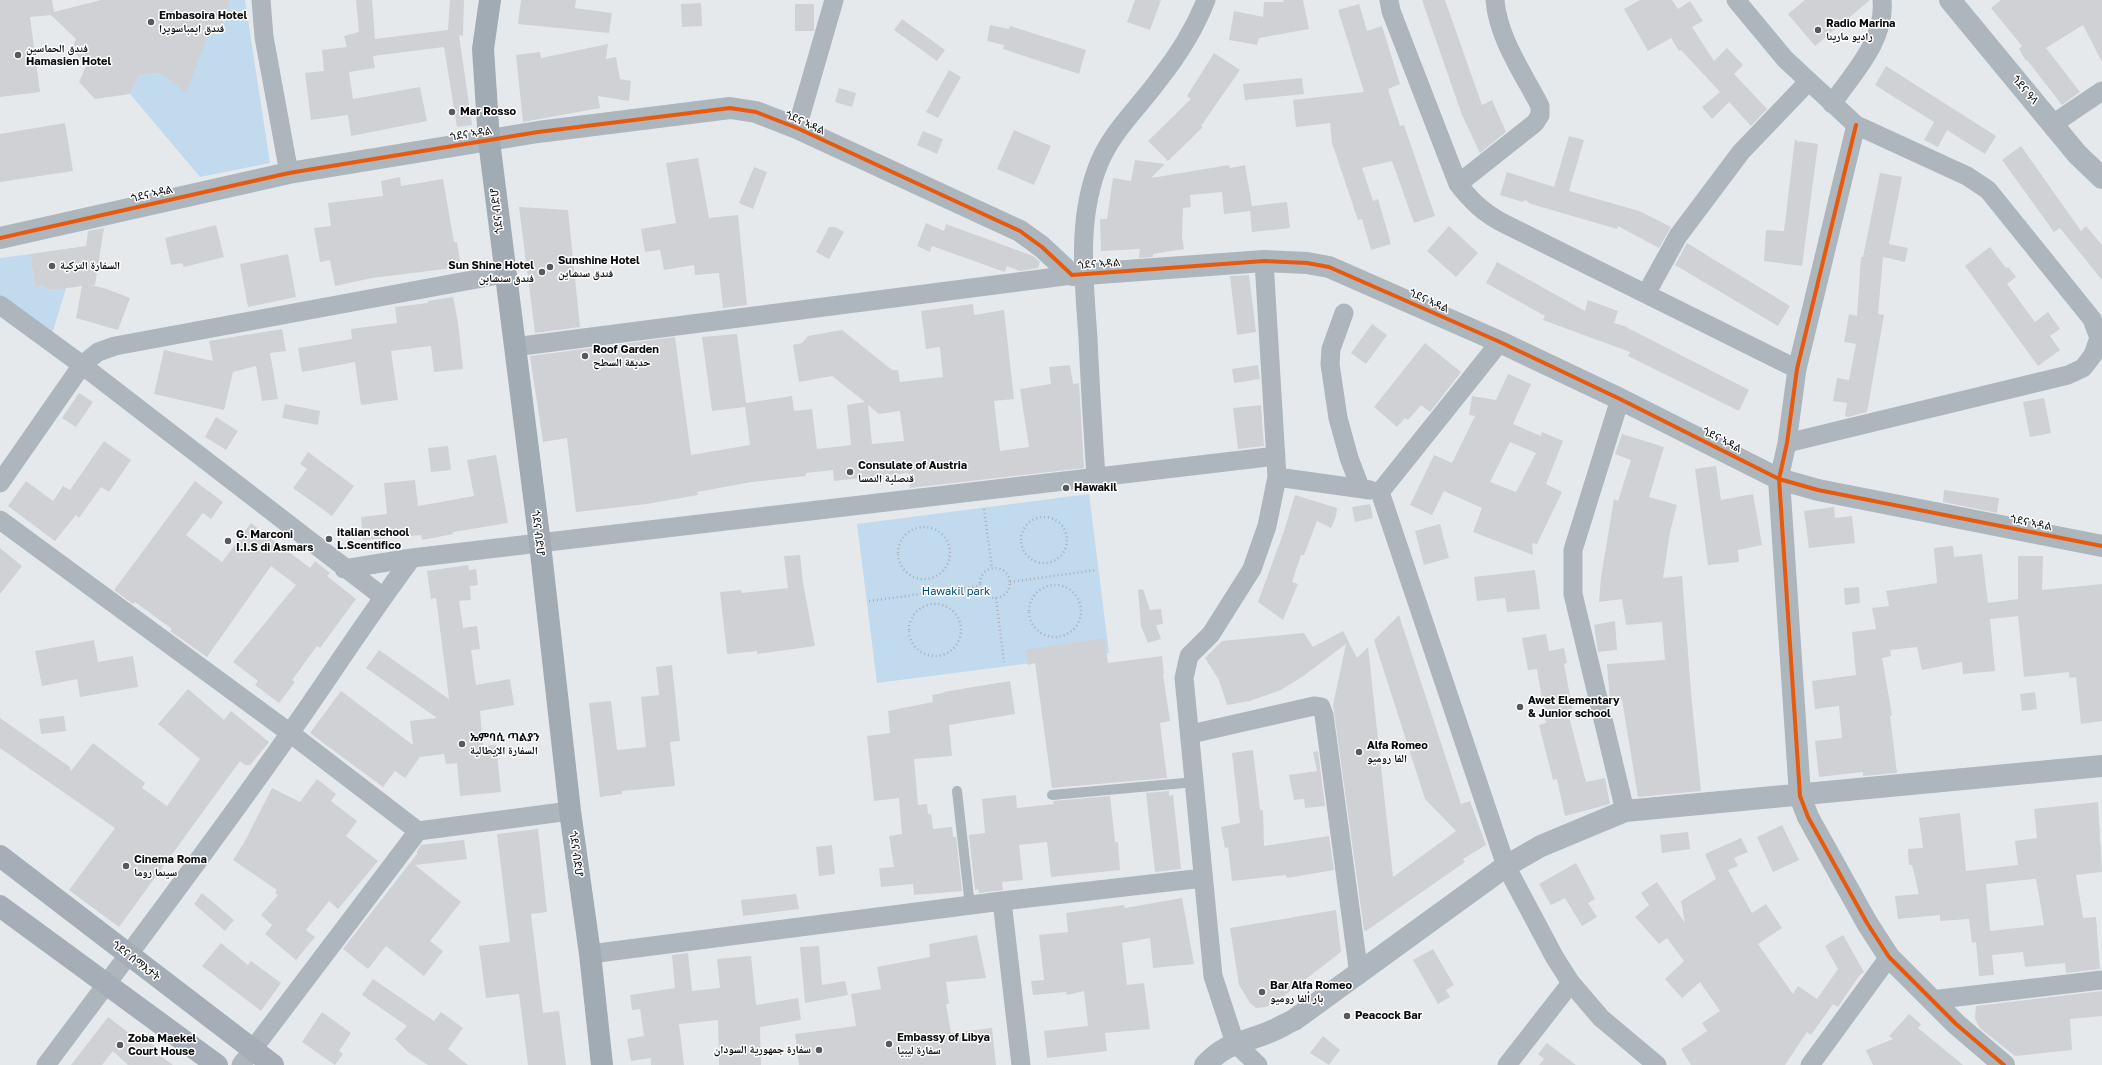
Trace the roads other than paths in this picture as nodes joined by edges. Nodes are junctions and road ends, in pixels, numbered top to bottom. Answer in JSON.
{"nodes":[{"id":1,"x":261,"y":0,"type":"edge"},
{"id":2,"x":490,"y":0,"type":"edge"},
{"id":3,"x":834,"y":0,"type":"edge"},
{"id":4,"x":1206,"y":0,"type":"edge"},
{"id":5,"x":1389,"y":0,"type":"edge"},
{"id":6,"x":1495,"y":0,"type":"edge"},
{"id":7,"x":1736,"y":0,"type":"edge"},
{"id":8,"x":1882,"y":0,"type":"edge"},
{"id":9,"x":1953,"y":1,"type":"edge"},
{"id":10,"x":1808,"y":82,"type":"junction"},
{"id":11,"x":2102,"y":90,"type":"edge"},
{"id":12,"x":1832,"y":104,"type":"junction"},
{"id":13,"x":2053,"y":124,"type":"junction"},
{"id":14,"x":1856,"y":125,"type":"junction"},
{"id":15,"x":797,"y":128,"type":"junction"},
{"id":16,"x":489,"y":140,"type":"junction"},
{"id":17,"x":289,"y":173,"type":"junction"},
{"id":18,"x":2102,"y":178,"type":"edge"},
{"id":19,"x":1458,"y":184,"type":"junction"},
{"id":20,"x":0,"y":238,"type":"edge"},
{"id":21,"x":1264,"y":261,"type":"junction"},
{"id":22,"x":504,"y":274,"type":"junction"},
{"id":23,"x":1078,"y":275,"type":"junction"},
{"id":24,"x":1646,"y":294,"type":"junction"},
{"id":25,"x":0,"y":305,"type":"edge"},
{"id":26,"x":1344,"y":313,"type":"dead end"},
{"id":27,"x":1500,"y":342,"type":"junction"},
{"id":28,"x":514,"y":347,"type":"junction"},
{"id":29,"x":82,"y":365,"type":"junction"},
{"id":30,"x":1797,"y":369,"type":"junction"},
{"id":31,"x":1620,"y":399,"type":"junction"},
{"id":32,"x":1787,"y":443,"type":"junction"},
{"id":33,"x":1276,"y":456,"type":"junction"},
{"id":34,"x":1277,"y":477,"type":"junction"},
{"id":35,"x":1096,"y":478,"type":"junction"},
{"id":36,"x":1779,"y":479,"type":"junction"},
{"id":37,"x":0,"y":483,"type":"edge"},
{"id":38,"x":1360,"y":487,"type":"junction"},
{"id":39,"x":1380,"y":492,"type":"junction"},
{"id":40,"x":0,"y":520,"type":"edge"},
{"id":41,"x":540,"y":544,"type":"junction"},
{"id":42,"x":2102,"y":546,"type":"edge"},
{"id":43,"x":412,"y":558,"type":"junction"},
{"id":44,"x":344,"y":569,"type":"junction"},
{"id":45,"x":383,"y":597,"type":"junction"},
{"id":46,"x":290,"y":733,"type":"junction"},
{"id":47,"x":1191,"y":734,"type":"junction"},
{"id":48,"x":2102,"y":766,"type":"edge"},
{"id":49,"x":1195,"y":782,"type":"junction"},
{"id":50,"x":958,"y":791,"type":"dead end"},
{"id":51,"x":1052,"y":795,"type":"dead end"},
{"id":52,"x":1800,"y":796,"type":"junction"},
{"id":53,"x":570,"y":811,"type":"junction"},
{"id":54,"x":1625,"y":811,"type":"junction"},
{"id":55,"x":418,"y":831,"type":"junction"},
{"id":56,"x":0,"y":856,"type":"edge"},
{"id":57,"x":1506,"y":866,"type":"junction"},
{"id":58,"x":1203,"y":878,"type":"junction"},
{"id":59,"x":1002,"y":901,"type":"junction"},
{"id":60,"x":0,"y":906,"type":"edge"},
{"id":61,"x":970,"y":906,"type":"junction"},
{"id":62,"x":590,"y":954,"type":"junction"},
{"id":63,"x":129,"y":955,"type":"junction"},
{"id":64,"x":1889,"y":957,"type":"junction"},
{"id":65,"x":1358,"y":975,"type":"junction"},
{"id":66,"x":2102,"y":980,"type":"edge"},
{"id":67,"x":107,"y":983,"type":"junction"},
{"id":68,"x":1571,"y":984,"type":"junction"},
{"id":69,"x":1931,"y":1000,"type":"junction"},
{"id":70,"x":1235,"y":1043,"type":"junction"},
{"id":71,"x":247,"y":1058,"type":"edge"},
{"id":72,"x":46,"y":1065,"type":"edge"},
{"id":73,"x":217,"y":1065,"type":"edge"},
{"id":74,"x":273,"y":1065,"type":"edge"},
{"id":75,"x":602,"y":1065,"type":"edge"},
{"id":76,"x":1021,"y":1065,"type":"edge"},
{"id":77,"x":1205,"y":1065,"type":"edge"},
{"id":78,"x":1258,"y":1065,"type":"edge"},
{"id":79,"x":1507,"y":1065,"type":"edge"},
{"id":80,"x":1657,"y":1065,"type":"edge"},
{"id":81,"x":1810,"y":1065,"type":"edge"},
{"id":82,"x":2004,"y":1065,"type":"edge"}],
"edges":[{"from":1,"to":17,"type":"street"},
{"from":2,"to":16,"type":"main road","name":"ጎደና ብድሆ"},
{"from":3,"to":15,"type":"street"},
{"from":4,"to":23,"type":"street"},
{"from":5,"to":19,"type":"street"},
{"from":6,"to":19,"type":"street"},
{"from":7,"to":10,"type":"street"},
{"from":8,"to":12,"type":"street"},
{"from":9,"to":13,"type":"street","name":"ጎደና ዓላ"},
{"from":10,"to":12,"type":"street"},
{"from":10,"to":24,"type":"street"},
{"from":11,"to":13,"type":"street"},
{"from":12,"to":14,"type":"street"},
{"from":13,"to":18,"type":"street","name":"ጎደና ዓላ"},
{"from":14,"to":30,"type":"street"},
{"from":14,"to":32,"type":"street"},
{"from":15,"to":16,"type":"street","name":"ጎደና ኣዳል"},
{"from":15,"to":23,"type":"street","name":"ጎደና ኣዳል"},
{"from":16,"to":17,"type":"street","name":"ጎደና ኣዳል"},
{"from":16,"to":22,"type":"main road","name":"ጎደና ብድሆ"},
{"from":17,"to":20,"type":"street","name":"ጎደና ኣዳል"},
{"from":19,"to":24,"type":"street"},
{"from":21,"to":23,"type":"street","name":"ጎደና ኣዳል"},
{"from":21,"to":27,"type":"street","name":"ጎደና ኣዳል"},
{"from":21,"to":33,"type":"street"},
{"from":22,"to":28,"type":"main road","name":"ጎደና ብድሆ"},
{"from":22,"to":29,"type":"street"},
{"from":23,"to":28,"type":"street"},
{"from":23,"to":35,"type":"street"},
{"from":24,"to":30,"type":"street"},
{"from":25,"to":29,"type":"street"},
{"from":26,"to":38,"type":"street"},
{"from":27,"to":31,"type":"street","name":"ጎደና ኣዳል"},
{"from":27,"to":39,"type":"street"},
{"from":28,"to":41,"type":"main road","name":"ጎደና ብድሆ"},
{"from":29,"to":37,"type":"street"},
{"from":29,"to":44,"type":"street"},
{"from":30,"to":32,"type":"street"},
{"from":31,"to":36,"type":"street","name":"ጎደና ኣዳል"},
{"from":31,"to":54,"type":"street"},
{"from":32,"to":36,"type":"street"},
{"from":33,"to":34,"type":"street"},
{"from":33,"to":35,"type":"street"},
{"from":34,"to":38,"type":"street"},
{"from":34,"to":47,"type":"street"},
{"from":35,"to":41,"type":"street"},
{"from":36,"to":42,"type":"street","name":"ጎደና ኣዳል"},
{"from":36,"to":52,"type":"street"},
{"from":38,"to":39,"type":"street"},
{"from":39,"to":57,"type":"street"},
{"from":40,"to":46,"type":"street"},
{"from":41,"to":43,"type":"street"},
{"from":41,"to":53,"type":"main road","name":"ጎደና ብድሆ"},
{"from":43,"to":44,"type":"street"},
{"from":43,"to":45,"type":"street"},
{"from":44,"to":45,"type":"street"},
{"from":45,"to":46,"type":"street"},
{"from":46,"to":55,"type":"street"},
{"from":46,"to":63,"type":"street"},
{"from":47,"to":49,"type":"street"},
{"from":47,"to":65,"type":"street"},
{"from":48,"to":52,"type":"street"},
{"from":49,"to":51,"type":"lane"},
{"from":49,"to":58,"type":"street"},
{"from":50,"to":61,"type":"lane"},
{"from":52,"to":54,"type":"street"},
{"from":52,"to":64,"type":"street"},
{"from":53,"to":55,"type":"street"},
{"from":53,"to":62,"type":"main road","name":"ጎደና ብድሆ"},
{"from":54,"to":57,"type":"street"},
{"from":55,"to":71,"type":"street"},
{"from":56,"to":63,"type":"main road","name":"ጎደና ሰማእታት"},
{"from":57,"to":65,"type":"street"},
{"from":57,"to":68,"type":"street"},
{"from":58,"to":59,"type":"street"},
{"from":58,"to":70,"type":"street"},
{"from":59,"to":61,"type":"street"},
{"from":59,"to":76,"type":"street"},
{"from":60,"to":67,"type":"main road"},
{"from":61,"to":62,"type":"street"},
{"from":62,"to":75,"type":"main road","name":"ጎደና ብድሆ"},
{"from":63,"to":67,"type":"street"},
{"from":63,"to":71,"type":"main road","name":"ጎደና ሰማእታት"},
{"from":64,"to":69,"type":"street"},
{"from":64,"to":81,"type":"street"},
{"from":65,"to":70,"type":"street"},
{"from":66,"to":69,"type":"street"},
{"from":67,"to":72,"type":"street"},
{"from":67,"to":73,"type":"main road"},
{"from":68,"to":79,"type":"street"},
{"from":68,"to":80,"type":"street"},
{"from":69,"to":82,"type":"street"},
{"from":70,"to":77,"type":"street"},
{"from":70,"to":78,"type":"street"},
{"from":71,"to":74,"type":"main road","name":"ጎደና ሰማእታት"}]}
